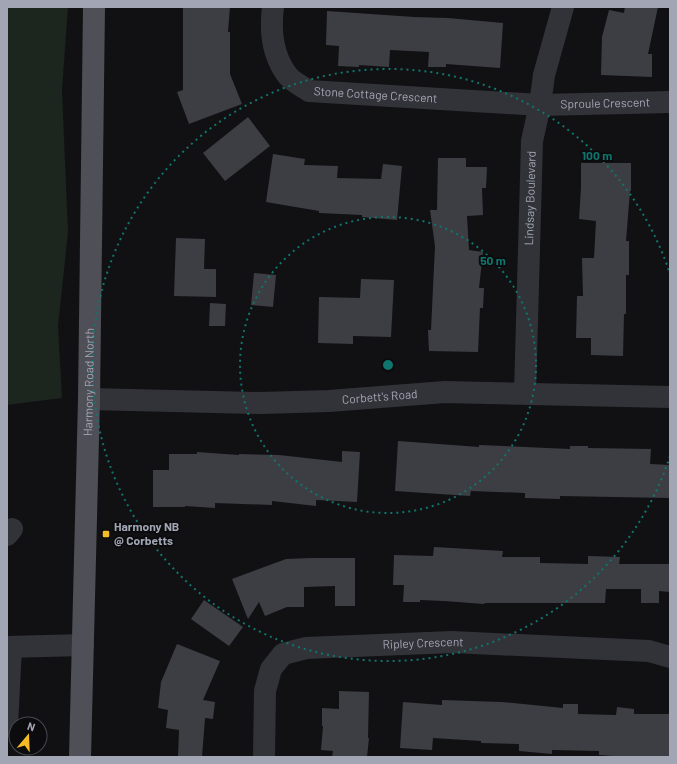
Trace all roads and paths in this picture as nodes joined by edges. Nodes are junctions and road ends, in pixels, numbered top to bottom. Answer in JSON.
{"nodes":[{"id":1,"x":94,"y":7,"type":"edge"},
{"id":2,"x":273,"y":7,"type":"edge"},
{"id":3,"x":563,"y":7,"type":"edge"},
{"id":4,"x":670,"y":102,"type":"edge"},
{"id":5,"x":540,"y":105,"type":"junction"},
{"id":6,"x":525,"y":394,"type":"junction"},
{"id":7,"x":670,"y":398,"type":"edge"},
{"id":8,"x":89,"y":399,"type":"junction"},
{"id":9,"x":83,"y":645,"type":"junction"},
{"id":10,"x":9,"y":647,"type":"edge"},
{"id":11,"x":670,"y":657,"type":"edge"},
{"id":12,"x":7,"y":726,"type":"edge"},
{"id":13,"x":80,"y":757,"type":"edge"},
{"id":14,"x":264,"y":757,"type":"edge"}],
"edges":[{"from":1,"to":8,"type":"main road","name":"Harmony Road North"},
{"from":2,"to":5,"type":"street","name":"Stone Cottage Crescent"},
{"from":3,"to":5,"type":"street","name":"Lindsay Boulevard"},
{"from":4,"to":5,"type":"street","name":"Sproule Crescent"},
{"from":5,"to":6,"type":"street","name":"Lindsay Boulevard"},
{"from":6,"to":7,"type":"street","name":"Corbett's Road"},
{"from":6,"to":8,"type":"street","name":"Corbett's Road"},
{"from":8,"to":9,"type":"main road","name":"Harmony Road North"},
{"from":9,"to":10,"type":"street"},
{"from":9,"to":13,"type":"main road","name":"Harmony Road North"},
{"from":10,"to":12,"type":"street"},
{"from":11,"to":14,"type":"street","name":"Ripley Crescent"}]}
